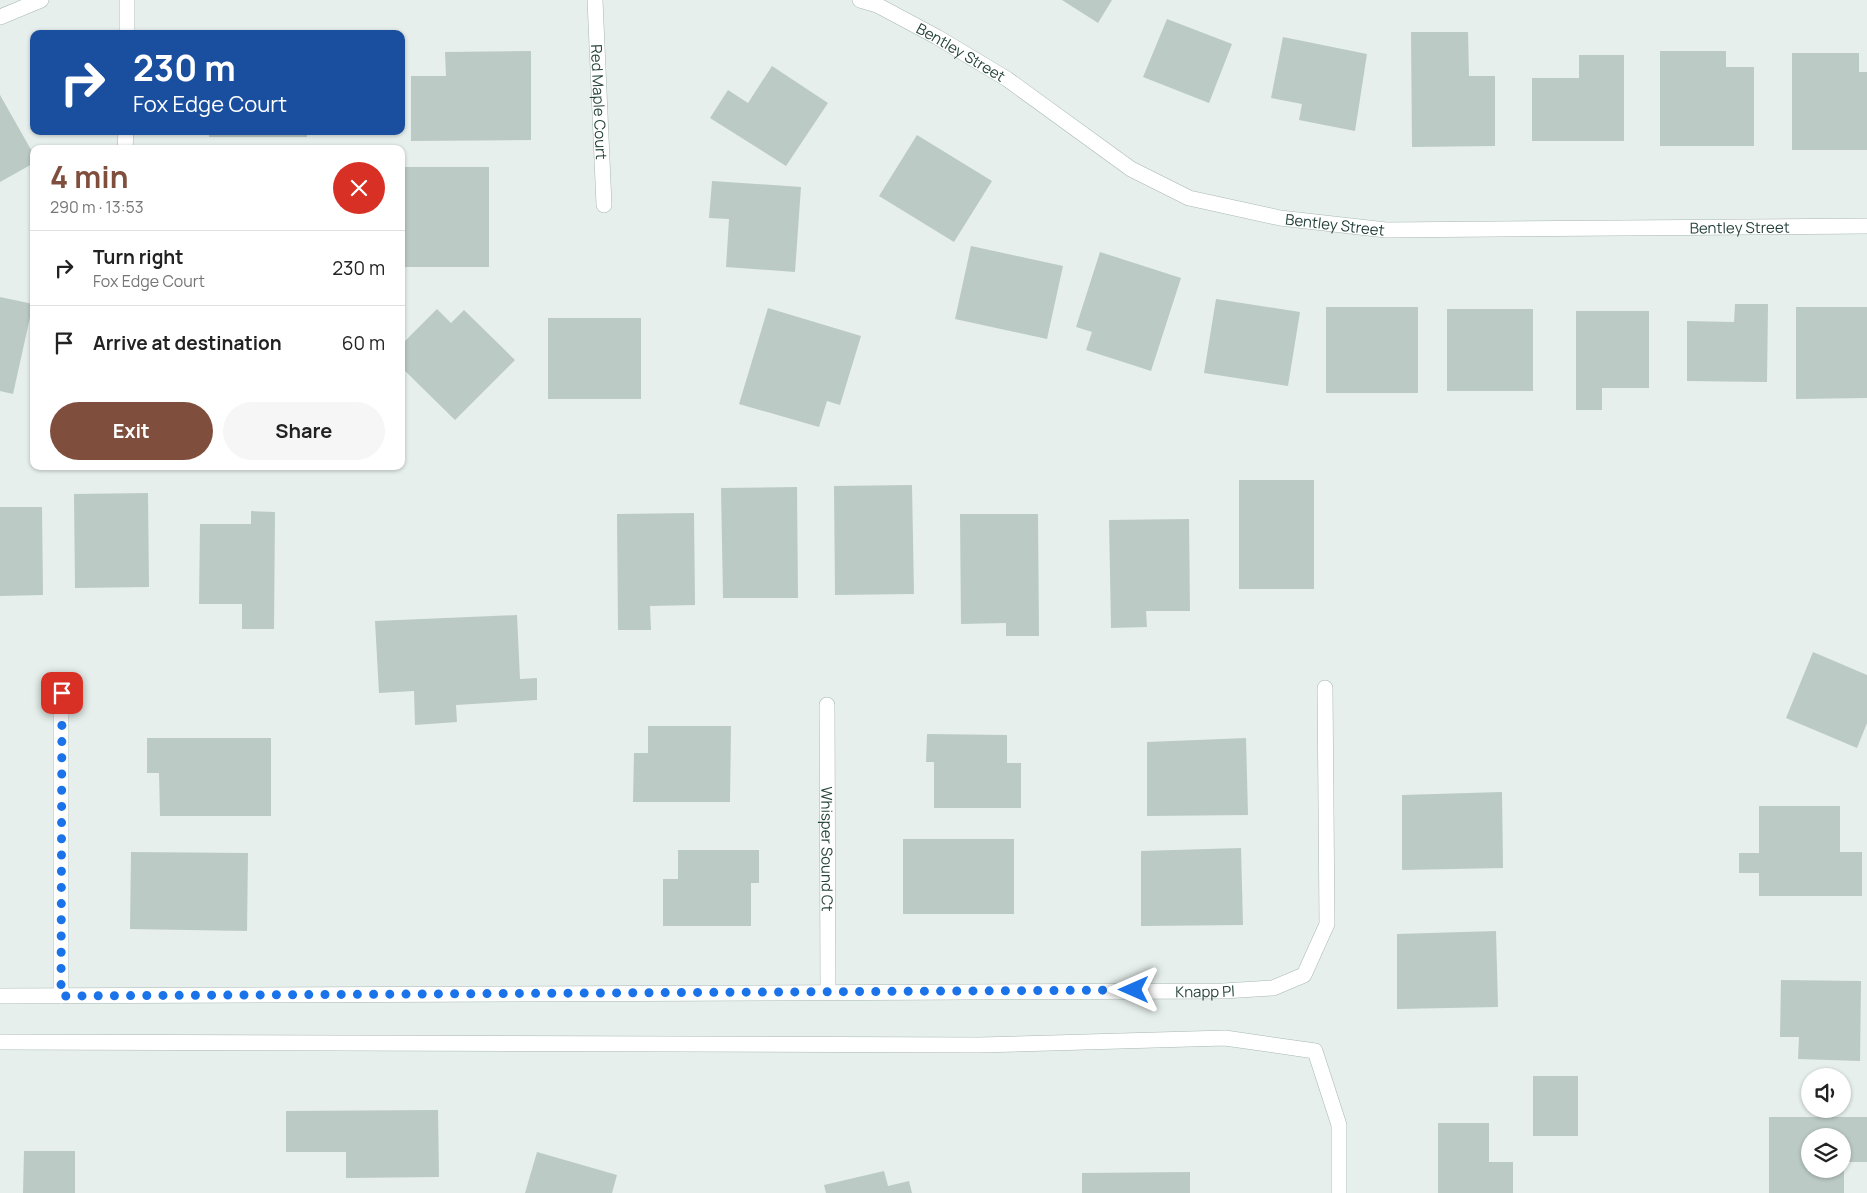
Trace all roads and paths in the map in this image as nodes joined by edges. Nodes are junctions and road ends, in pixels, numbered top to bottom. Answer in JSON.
{"nodes":[{"id":1,"x":41,"y":0,"type":"edge"},
{"id":2,"x":127,"y":0,"type":"edge"},
{"id":3,"x":595,"y":0,"type":"edge"},
{"id":4,"x":860,"y":0,"type":"edge"},
{"id":5,"x":0,"y":17,"type":"edge"},
{"id":6,"x":127,"y":30,"type":"edge"},
{"id":7,"x":604,"y":205,"type":"dead end"},
{"id":8,"x":1867,"y":226,"type":"edge"},
{"id":9,"x":1325,"y":688,"type":"dead end"},
{"id":10,"x":62,"y":693,"type":"dead end"},
{"id":11,"x":827,"y":705,"type":"dead end"},
{"id":12,"x":828,"y":992,"type":"junction"},
{"id":13,"x":0,"y":996,"type":"edge"},
{"id":14,"x":61,"y":996,"type":"junction"},
{"id":15,"x":0,"y":1042,"type":"edge"},
{"id":16,"x":1339,"y":1193,"type":"edge"}],
"edges":[{"from":1,"to":5,"type":"street"},
{"from":2,"to":6,"type":"street"},
{"from":3,"to":7,"type":"street","name":"Red Maple Court"},
{"from":4,"to":8,"type":"street","name":"Bentley Street"},
{"from":9,"to":12,"type":"street","name":"Knapp Pl"},
{"from":10,"to":14,"type":"street"},
{"from":11,"to":12,"type":"street","name":"Whisper Sound Ct"},
{"from":12,"to":14,"type":"street","name":"Knapp Pl"},
{"from":13,"to":14,"type":"street","name":"Knapp Pl"},
{"from":15,"to":16,"type":"street"}]}
